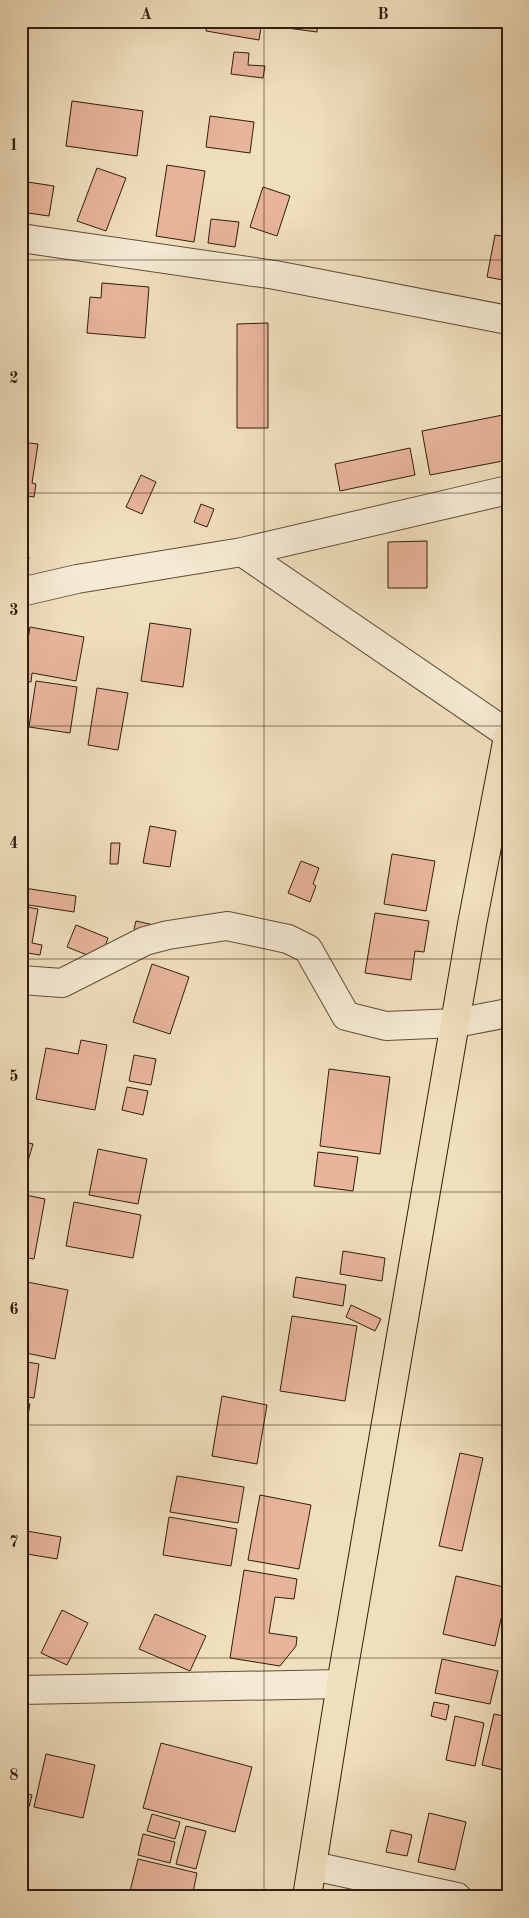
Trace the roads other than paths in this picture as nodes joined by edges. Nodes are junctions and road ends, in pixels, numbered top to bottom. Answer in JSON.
{"nodes":[{"id":1,"x":21,"y":238,"type":"edge"},
{"id":2,"x":508,"y":320,"type":"edge"},
{"id":3,"x":508,"y":490,"type":"edge"},
{"id":4,"x":242,"y":552,"type":"junction"},
{"id":5,"x":21,"y":592,"type":"edge"},
{"id":6,"x":508,"y":735,"type":"edge"},
{"id":7,"x":21,"y":980,"type":"edge"},
{"id":8,"x":508,"y":1013,"type":"edge"},
{"id":9,"x":456,"y":1023,"type":"junction"},
{"id":10,"x":341,"y":1684,"type":"junction"},
{"id":11,"x":21,"y":1690,"type":"edge"},
{"id":12,"x":313,"y":1866,"type":"junction"},
{"id":13,"x":307,"y":1897,"type":"edge"},
{"id":14,"x":457,"y":1897,"type":"edge"}],
"edges":[{"from":1,"to":2,"type":"street"},
{"from":3,"to":4,"type":"street"},
{"from":4,"to":5,"type":"street"},
{"from":4,"to":6,"type":"street"},
{"from":6,"to":9,"type":"main road"},
{"from":7,"to":9,"type":"street"},
{"from":8,"to":9,"type":"street"},
{"from":9,"to":10,"type":"main road"},
{"from":10,"to":11,"type":"street"},
{"from":10,"to":12,"type":"main road"},
{"from":12,"to":13,"type":"main road"},
{"from":12,"to":14,"type":"street"}]}
